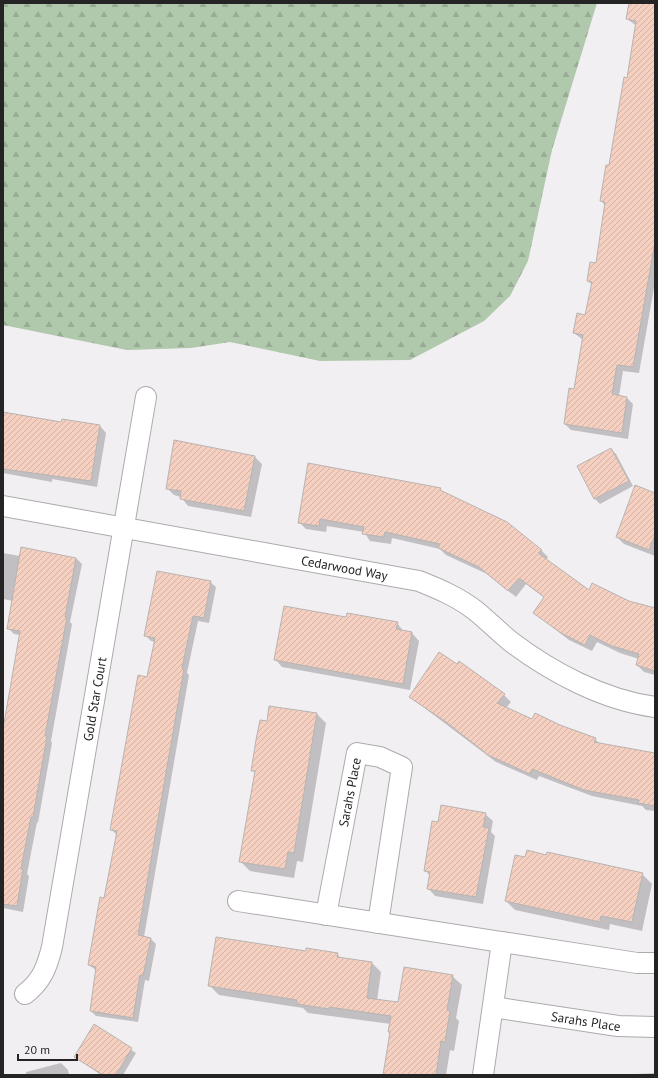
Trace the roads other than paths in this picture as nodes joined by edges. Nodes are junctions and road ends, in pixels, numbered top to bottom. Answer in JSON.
{"nodes":[{"id":1,"x":146,"y":397,"type":"dead end"},
{"id":2,"x":3,"y":506,"type":"edge"},
{"id":3,"x":124,"y":528,"type":"junction"},
{"id":4,"x":655,"y":707,"type":"edge"},
{"id":5,"x":238,"y":901,"type":"dead end"},
{"id":6,"x":326,"y":915,"type":"junction"},
{"id":7,"x":378,"y":923,"type":"junction"},
{"id":8,"x":502,"y":942,"type":"junction"},
{"id":9,"x":655,"y":963,"type":"edge"},
{"id":10,"x":25,"y":994,"type":"dead end"},
{"id":11,"x":493,"y":1007,"type":"junction"},
{"id":12,"x":655,"y":1027,"type":"edge"},
{"id":13,"x":483,"y":1075,"type":"edge"}],
"edges":[{"from":1,"to":3,"type":"street","name":"Gold Star Court"},
{"from":2,"to":3,"type":"street","name":"Cedarwood Way"},
{"from":3,"to":4,"type":"street","name":"Cedarwood Way"},
{"from":3,"to":10,"type":"street","name":"Gold Star Court"},
{"from":5,"to":6,"type":"street"},
{"from":6,"to":7,"type":"street"},
{"from":6,"to":7,"type":"street","name":"Sarahs Place"},
{"from":7,"to":8,"type":"street"},
{"from":8,"to":9,"type":"street"},
{"from":8,"to":11,"type":"street"},
{"from":11,"to":12,"type":"street","name":"Sarahs Place"},
{"from":11,"to":13,"type":"street"}]}
